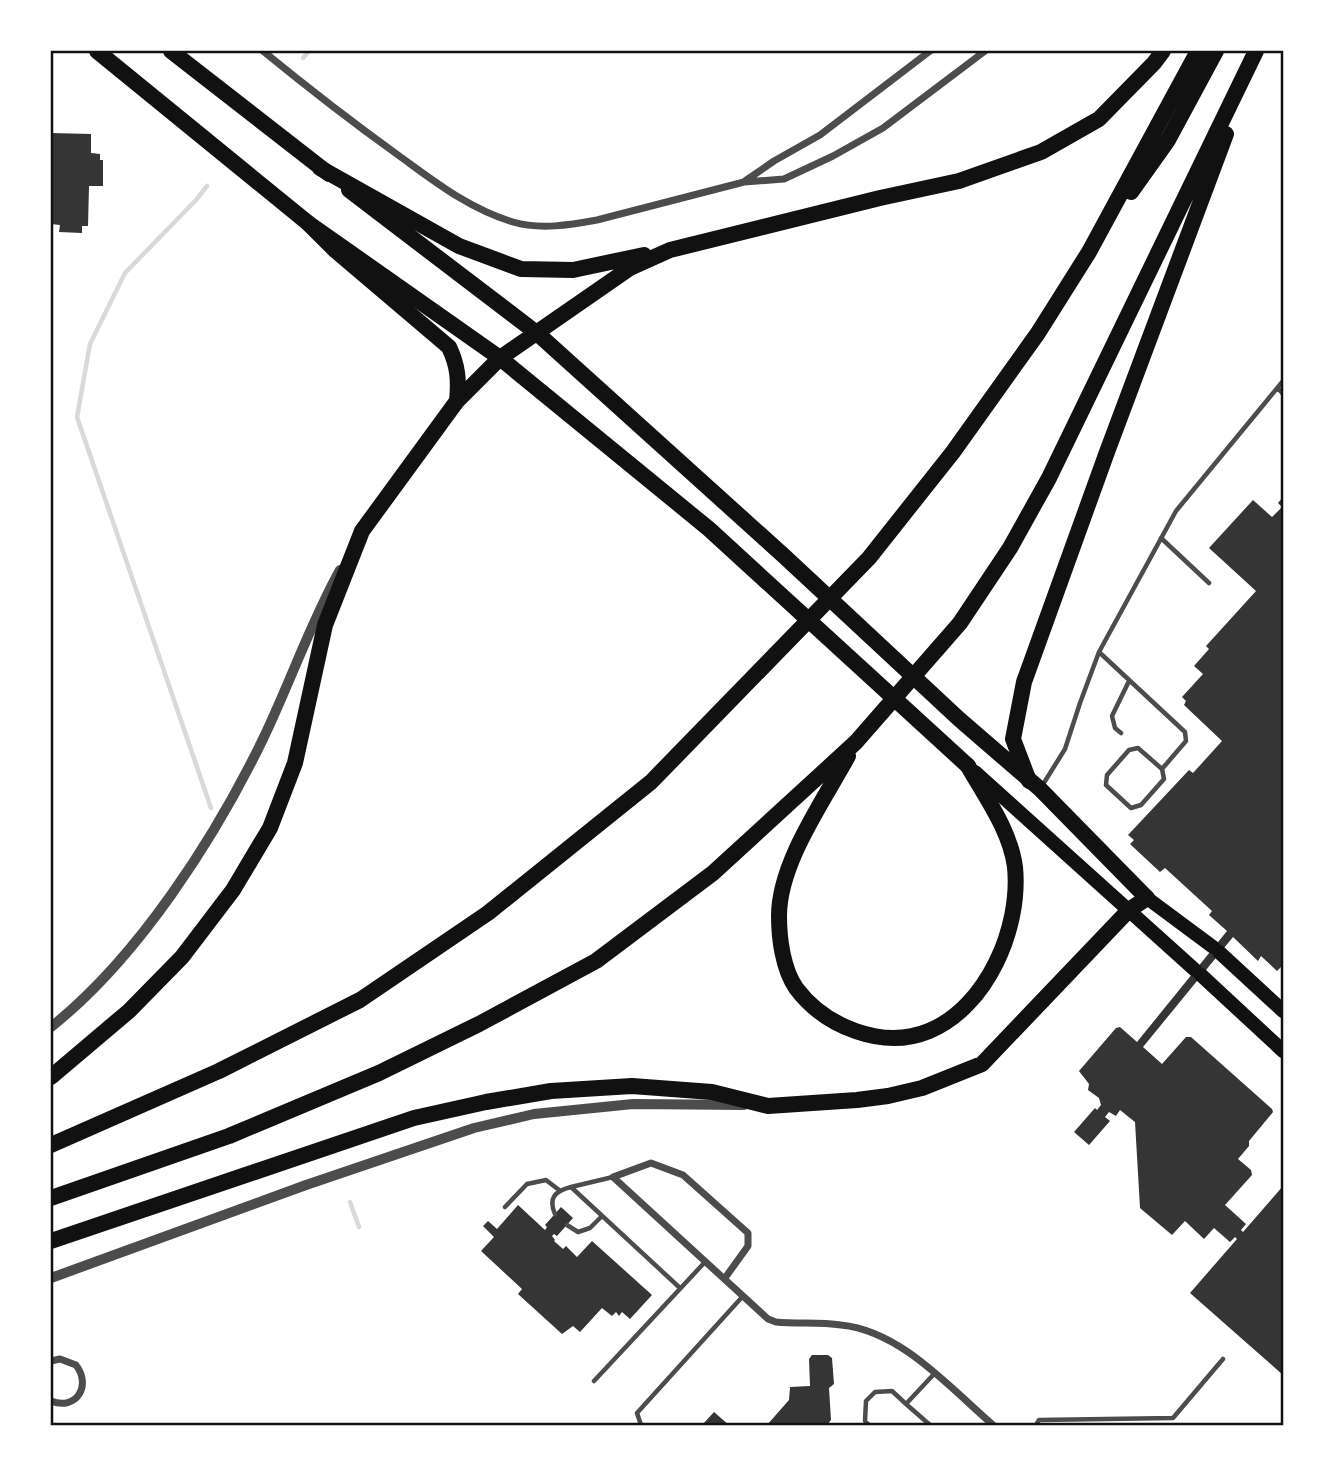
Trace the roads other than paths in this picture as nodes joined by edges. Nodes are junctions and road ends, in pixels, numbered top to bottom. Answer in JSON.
{"nodes":[{"id":1,"x":97,"y":51,"type":"edge"},
{"id":2,"x":171,"y":51,"type":"edge"},
{"id":3,"x":263,"y":51,"type":"edge"},
{"id":4,"x":930,"y":51,"type":"edge"},
{"id":5,"x":985,"y":51,"type":"edge"},
{"id":6,"x":1163,"y":51,"type":"edge"},
{"id":7,"x":1198,"y":51,"type":"edge"},
{"id":8,"x":1216,"y":51,"type":"edge"},
{"id":9,"x":1257,"y":51,"type":"edge"},
{"id":10,"x":320,"y":168,"type":"junction"},
{"id":11,"x":744,"y":182,"type":"junction"},
{"id":12,"x":308,"y":223,"type":"junction"},
{"id":13,"x":670,"y":250,"type":"junction"},
{"id":14,"x":1089,"y":252,"type":"junction"},
{"id":15,"x":538,"y":334,"type":"junction"},
{"id":16,"x":500,"y":358,"type":"junction"},
{"id":17,"x":1283,"y":382,"type":"edge"},
{"id":18,"x":1278,"y":388,"type":"junction"},
{"id":19,"x":1283,"y":394,"type":"edge"},
{"id":20,"x":457,"y":401,"type":"junction"},
{"id":21,"x":362,"y":531,"type":"junction"},
{"id":22,"x":1161,"y":537,"type":"junction"},
{"id":23,"x":1209,"y":583,"type":"dead end"},
{"id":24,"x":1100,"y":652,"type":"junction"},
{"id":25,"x":1129,"y":681,"type":"junction"},
{"id":26,"x":1121,"y":733,"type":"dead end"},
{"id":27,"x":856,"y":742,"type":"junction"},
{"id":28,"x":968,"y":766,"type":"junction"},
{"id":29,"x":1162,"y":769,"type":"junction"},
{"id":30,"x":1034,"y":785,"type":"junction"},
{"id":31,"x":1147,"y":898,"type":"junction"},
{"id":32,"x":1129,"y":910,"type":"junction"},
{"id":33,"x":1283,"y":1011,"type":"edge"},
{"id":34,"x":51,"y":1027,"type":"edge"},
{"id":35,"x":1283,"y":1051,"type":"edge"},
{"id":36,"x":51,"y":1077,"type":"edge"},
{"id":37,"x":768,"y":1106,"type":"junction"},
{"id":38,"x":51,"y":1146,"type":"edge"},
{"id":39,"x":613,"y":1177,"type":"junction"},
{"id":40,"x":571,"y":1187,"type":"junction"},
{"id":41,"x":559,"y":1190,"type":"junction"},
{"id":42,"x":51,"y":1198,"type":"edge"},
{"id":43,"x":505,"y":1208,"type":"dead end"},
{"id":44,"x":555,"y":1214,"type":"dead end"},
{"id":45,"x":602,"y":1216,"type":"junction"},
{"id":46,"x":567,"y":1225,"type":"dead end"},
{"id":47,"x":51,"y":1241,"type":"edge"},
{"id":48,"x":706,"y":1261,"type":"junction"},
{"id":49,"x":51,"y":1278,"type":"edge"},
{"id":50,"x":725,"y":1278,"type":"junction"},
{"id":51,"x":680,"y":1288,"type":"junction"},
{"id":52,"x":743,"y":1296,"type":"junction"},
{"id":53,"x":1223,"y":1359,"type":"dead end"},
{"id":54,"x":51,"y":1361,"type":"edge"},
{"id":55,"x":934,"y":1374,"type":"junction"},
{"id":56,"x":594,"y":1381,"type":"dead end"},
{"id":57,"x":51,"y":1401,"type":"edge"},
{"id":58,"x":906,"y":1405,"type":"junction"},
{"id":59,"x":640,"y":1425,"type":"edge"},
{"id":60,"x":869,"y":1425,"type":"edge"},
{"id":61,"x":929,"y":1425,"type":"edge"},
{"id":62,"x":993,"y":1425,"type":"edge"},
{"id":63,"x":1036,"y":1425,"type":"edge"}],
"edges":[{"from":1,"to":12,"type":"highway"},
{"from":2,"to":10,"type":"highway"},
{"from":3,"to":11,"type":"street"},
{"from":4,"to":11,"type":"street"},
{"from":5,"to":11,"type":"street"},
{"from":6,"to":13,"type":"highway"},
{"from":7,"to":14,"type":"highway"},
{"from":8,"to":14,"type":"highway"},
{"from":9,"to":27,"type":"highway"},
{"from":9,"to":30,"type":"highway"},
{"from":10,"to":13,"type":"highway"},
{"from":10,"to":15,"type":"highway"},
{"from":12,"to":16,"type":"highway"},
{"from":12,"to":20,"type":"highway"},
{"from":13,"to":15,"type":"highway"},
{"from":14,"to":38,"type":"highway"},
{"from":15,"to":16,"type":"highway"},
{"from":15,"to":30,"type":"highway"},
{"from":16,"to":20,"type":"highway"},
{"from":16,"to":28,"type":"highway"},
{"from":17,"to":18,"type":"lane"},
{"from":18,"to":19,"type":"lane"},
{"from":18,"to":22,"type":"lane"},
{"from":20,"to":21,"type":"highway"},
{"from":21,"to":34,"type":"street"},
{"from":21,"to":36,"type":"highway"},
{"from":22,"to":23,"type":"lane"},
{"from":22,"to":24,"type":"lane"},
{"from":24,"to":25,"type":"lane"},
{"from":24,"to":30,"type":"lane"},
{"from":25,"to":26,"type":"lane"},
{"from":25,"to":29,"type":"lane"},
{"from":27,"to":28,"type":"highway"},
{"from":27,"to":42,"type":"highway"},
{"from":28,"to":32,"type":"main road"},
{"from":29,"to":29,"type":"lane"},
{"from":30,"to":31,"type":"highway"},
{"from":31,"to":32,"type":"highway"},
{"from":31,"to":33,"type":"main road"},
{"from":32,"to":35,"type":"main road"},
{"from":32,"to":37,"type":"highway"},
{"from":37,"to":47,"type":"highway"},
{"from":37,"to":49,"type":"street"},
{"from":39,"to":40,"type":"lane"},
{"from":39,"to":48,"type":"street"},
{"from":39,"to":50,"type":"street"},
{"from":40,"to":41,"type":"lane"},
{"from":40,"to":45,"type":"lane"},
{"from":41,"to":43,"type":"lane"},
{"from":41,"to":44,"type":"lane"},
{"from":45,"to":46,"type":"lane"},
{"from":45,"to":51,"type":"lane"},
{"from":48,"to":50,"type":"street"},
{"from":48,"to":51,"type":"lane"},
{"from":50,"to":52,"type":"street"},
{"from":51,"to":56,"type":"lane"},
{"from":52,"to":55,"type":"street"},
{"from":52,"to":59,"type":"lane"},
{"from":53,"to":63,"type":"lane"},
{"from":54,"to":57,"type":"street"},
{"from":55,"to":58,"type":"lane"},
{"from":55,"to":62,"type":"street"},
{"from":58,"to":60,"type":"lane"},
{"from":58,"to":61,"type":"lane"}]}
